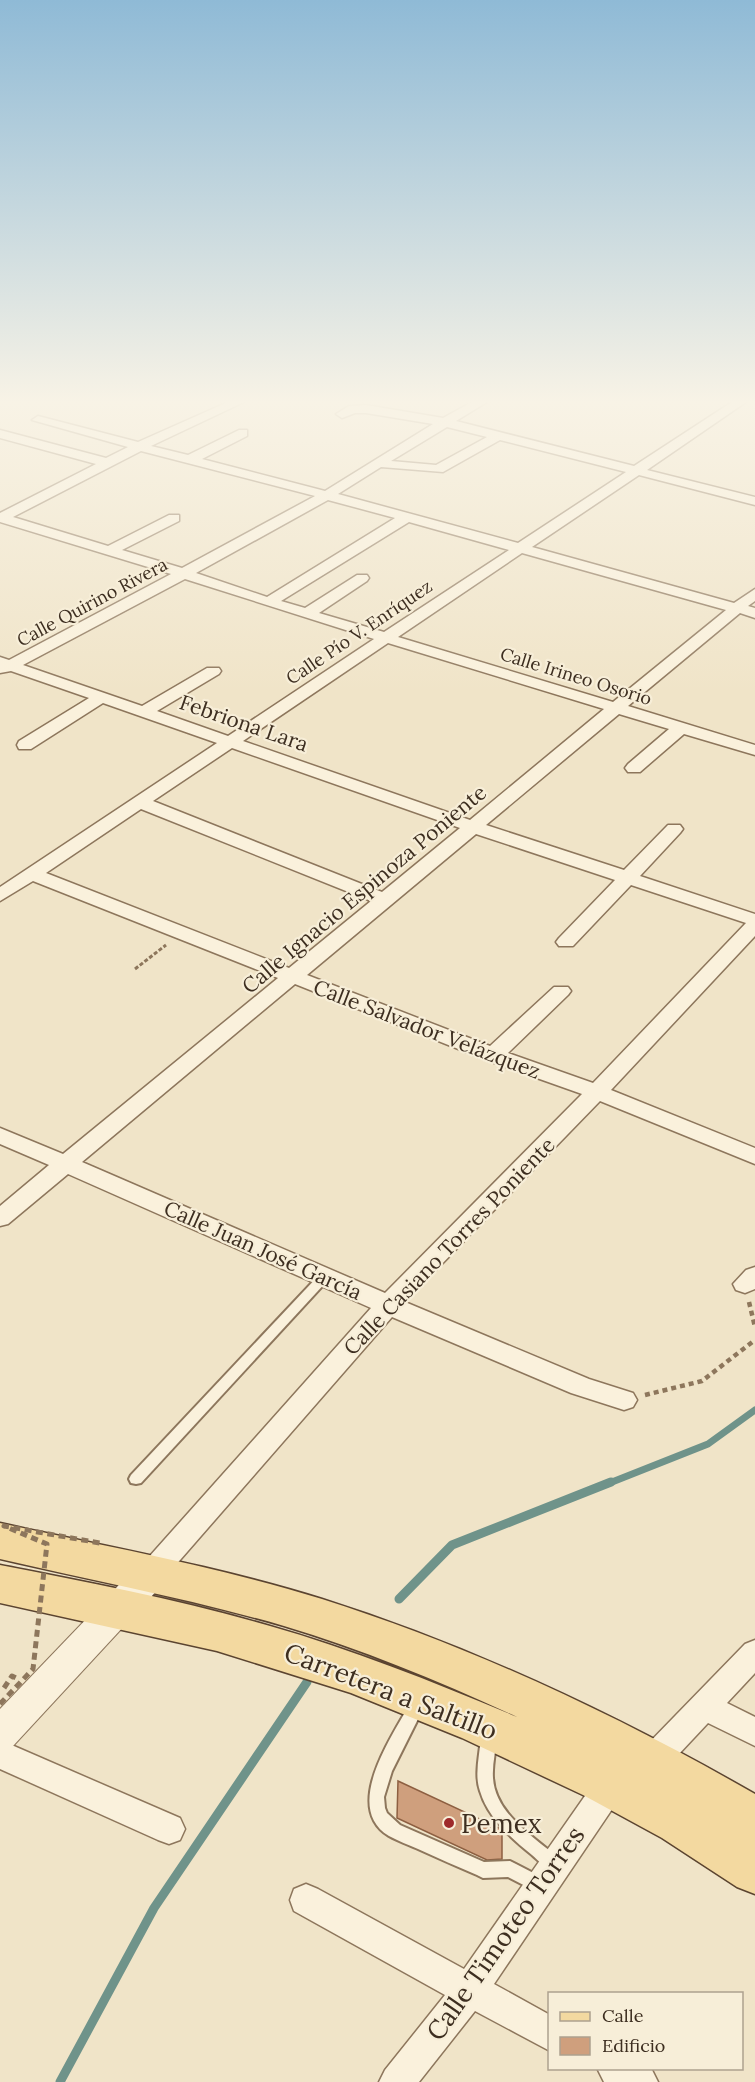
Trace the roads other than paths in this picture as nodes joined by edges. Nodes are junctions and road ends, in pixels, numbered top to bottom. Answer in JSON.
{"nodes":[{"id":1,"x":37,"y":499,"type":"edge"},
{"id":2,"x":319,"y":499,"type":"edge"},
{"id":3,"x":342,"y":499,"type":"edge"},
{"id":4,"x":594,"y":499,"type":"edge"},
{"id":5,"x":408,"y":517,"type":"junction"},
{"id":6,"x":0,"y":518,"type":"edge"},
{"id":7,"x":174,"y":518,"type":"dead end"},
{"id":8,"x":521,"y":548,"type":"junction"},
{"id":9,"x":110,"y":550,"type":"junction"},
{"id":10,"x":186,"y":574,"type":"junction"},
{"id":11,"x":362,"y":578,"type":"dead end"},
{"id":12,"x":755,"y":593,"type":"edge"},
{"id":13,"x":268,"y":602,"type":"junction"},
{"id":14,"x":746,"y":610,"type":"edge"},
{"id":15,"x":306,"y":614,"type":"junction"},
{"id":16,"x":385,"y":638,"type":"junction"},
{"id":17,"x":3,"y":666,"type":"edge"},
{"id":18,"x":213,"y":671,"type":"dead end"},
{"id":19,"x":102,"y":697,"type":"junction"},
{"id":20,"x":617,"y":709,"type":"junction"},
{"id":21,"x":143,"y":712,"type":"junction"},
{"id":22,"x":681,"y":728,"type":"junction"},
{"id":23,"x":230,"y":742,"type":"junction"},
{"id":24,"x":25,"y":745,"type":"dead end"},
{"id":25,"x":755,"y":750,"type":"edge"},
{"id":26,"x":634,"y":768,"type":"dead end"},
{"id":27,"x":140,"y":802,"type":"junction"},
{"id":28,"x":474,"y":827,"type":"junction"},
{"id":29,"x":674,"y":829,"type":"dead end"},
{"id":30,"x":32,"y":874,"type":"junction"},
{"id":31,"x":630,"y":879,"type":"junction"},
{"id":32,"x":0,"y":895,"type":"edge"},
{"id":33,"x":385,"y":900,"type":"junction"},
{"id":34,"x":755,"y":920,"type":"edge"},
{"id":35,"x":755,"y":925,"type":"edge"},
{"id":36,"x":566,"y":942,"type":"dead end"},
{"id":37,"x":292,"y":977,"type":"junction"},
{"id":38,"x":561,"y":991,"type":"dead end"},
{"id":39,"x":493,"y":1055,"type":"junction"},
{"id":40,"x":597,"y":1092,"type":"junction"},
{"id":41,"x":0,"y":1135,"type":"edge"},
{"id":42,"x":755,"y":1157,"type":"edge"},
{"id":43,"x":66,"y":1164,"type":"junction"},
{"id":44,"x":0,"y":1218,"type":"edge"},
{"id":45,"x":324,"y":1277,"type":"junction"},
{"id":46,"x":388,"y":1305,"type":"junction"},
{"id":47,"x":624,"y":1400,"type":"road end"},
{"id":48,"x":136,"y":1479,"type":"dead end"},
{"id":49,"x":0,"y":1541,"type":"edge"},
{"id":50,"x":0,"y":1584,"type":"edge"},
{"id":51,"x":135,"y":1591,"type":"junction"},
{"id":52,"x":755,"y":1653,"type":"edge"},
{"id":53,"x":420,"y":1700,"type":"junction"},
{"id":54,"x":705,"y":1706,"type":"junction"},
{"id":55,"x":490,"y":1728,"type":"junction"},
{"id":56,"x":755,"y":1732,"type":"edge"},
{"id":57,"x":0,"y":1734,"type":"edge"},
{"id":58,"x":0,"y":1754,"type":"edge"},
{"id":59,"x":652,"y":1761,"type":"junction"},
{"id":60,"x":612,"y":1783,"type":"junction"},
{"id":61,"x":755,"y":1820,"type":"edge"},
{"id":62,"x":170,"y":1829,"type":"dead end"},
{"id":63,"x":755,"y":1870,"type":"edge"},
{"id":64,"x":547,"y":1875,"type":"junction"},
{"id":65,"x":306,"y":1900,"type":"dead end"},
{"id":66,"x":469,"y":1991,"type":"junction"},
{"id":67,"x":548,"y":2033,"type":"edge"},
{"id":68,"x":618,"y":2070,"type":"edge"},
{"id":69,"x":397,"y":2082,"type":"edge"},
{"id":70,"x":640,"y":2082,"type":"edge"}],
"edges":[{"from":1,"to":6,"type":"street"},
{"from":2,"to":10,"type":"street","name":"Calle Quirino Rivera"},
{"from":3,"to":5,"type":"street"},
{"from":4,"to":8,"type":"street","name":"Calle Pío V. Enríquez"},
{"from":5,"to":8,"type":"street"},
{"from":5,"to":13,"type":"street"},
{"from":6,"to":9,"type":"street","name":"Calle Irineo Osorio"},
{"from":7,"to":9,"type":"street"},
{"from":8,"to":14,"type":"street"},
{"from":8,"to":16,"type":"street","name":"Calle Pío V. Enríquez"},
{"from":9,"to":10,"type":"street","name":"Calle Irineo Osorio"},
{"from":10,"to":13,"type":"street","name":"Calle Irineo Osorio"},
{"from":10,"to":17,"type":"street","name":"Calle Quirino Rivera"},
{"from":11,"to":15,"type":"street"},
{"from":12,"to":14,"type":"street","name":"Calle Ignacio Espinoza Poniente"},
{"from":13,"to":15,"type":"street","name":"Calle Irineo Osorio"},
{"from":14,"to":20,"type":"street","name":"Calle Ignacio Espinoza Poniente"},
{"from":15,"to":16,"type":"street","name":"Calle Irineo Osorio"},
{"from":16,"to":20,"type":"street","name":"Calle Irineo Osorio"},
{"from":16,"to":23,"type":"street","name":"Calle Pío V. Enríquez"},
{"from":17,"to":19,"type":"street","name":"Febriona Lara"},
{"from":18,"to":21,"type":"street"},
{"from":19,"to":21,"type":"street","name":"Febriona Lara"},
{"from":19,"to":24,"type":"street"},
{"from":20,"to":22,"type":"street","name":"Calle Irineo Osorio"},
{"from":20,"to":28,"type":"street","name":"Calle Ignacio Espinoza Poniente"},
{"from":21,"to":23,"type":"street","name":"Febriona Lara"},
{"from":22,"to":25,"type":"street","name":"Calle Irineo Osorio"},
{"from":22,"to":26,"type":"street"},
{"from":23,"to":27,"type":"street","name":"Calle Pío V. Enríquez"},
{"from":23,"to":28,"type":"street","name":"Febriona Lara"},
{"from":27,"to":30,"type":"street","name":"Calle Pío V. Enríquez"},
{"from":27,"to":33,"type":"street"},
{"from":28,"to":31,"type":"street","name":"Febriona Lara"},
{"from":28,"to":33,"type":"street","name":"Calle Ignacio Espinoza Poniente"},
{"from":29,"to":31,"type":"street"},
{"from":30,"to":32,"type":"street","name":"Calle Pío V. Enríquez"},
{"from":30,"to":37,"type":"street","name":"Calle Salvador Velázquez"},
{"from":31,"to":34,"type":"street","name":"Febriona Lara"},
{"from":31,"to":36,"type":"street"},
{"from":33,"to":37,"type":"street","name":"Calle Ignacio Espinoza Poniente"},
{"from":35,"to":40,"type":"street","name":"Calle Casiano Torres Poniente"},
{"from":37,"to":39,"type":"street","name":"Calle Salvador Velázquez"},
{"from":37,"to":43,"type":"street","name":"Calle Ignacio Espinoza Poniente"},
{"from":38,"to":39,"type":"street"},
{"from":39,"to":40,"type":"street","name":"Calle Salvador Velázquez"},
{"from":40,"to":42,"type":"street","name":"Calle Salvador Velázquez"},
{"from":40,"to":46,"type":"street","name":"Calle Casiano Torres Poniente"},
{"from":41,"to":43,"type":"street","name":"Calle Juan José García"},
{"from":43,"to":44,"type":"street","name":"Calle Ignacio Espinoza Poniente"},
{"from":43,"to":45,"type":"street","name":"Calle Juan José García"},
{"from":45,"to":46,"type":"street","name":"Calle Juan José García"},
{"from":45,"to":48,"type":"lane"},
{"from":46,"to":47,"type":"street","name":"Calle Juan José García"},
{"from":46,"to":51,"type":"street","name":"Calle Casiano Torres Poniente"},
{"from":49,"to":51,"type":"main road","name":"Carretera a Saltillo"},
{"from":50,"to":51,"type":"main road","name":"Carretera a Saltillo"},
{"from":51,"to":53,"type":"main road","name":"Carretera a Saltillo"},
{"from":51,"to":57,"type":"street"},
{"from":51,"to":59,"type":"main road","name":"Carretera a Saltillo"},
{"from":52,"to":54,"type":"street"},
{"from":53,"to":55,"type":"main road","name":"Carretera a Saltillo"},
{"from":53,"to":64,"type":"lane"},
{"from":54,"to":56,"type":"street"},
{"from":54,"to":59,"type":"street"},
{"from":55,"to":60,"type":"main road","name":"Carretera a Saltillo"},
{"from":55,"to":64,"type":"lane"},
{"from":58,"to":62,"type":"street"},
{"from":59,"to":61,"type":"main road","name":"Carretera a Saltillo"},
{"from":60,"to":63,"type":"main road","name":"Carretera a Saltillo"},
{"from":60,"to":64,"type":"street","name":"Calle Timoteo Torres"},
{"from":64,"to":66,"type":"street","name":"Calle Timoteo Torres"},
{"from":65,"to":66,"type":"street"},
{"from":66,"to":67,"type":"street"},
{"from":66,"to":69,"type":"street","name":"Calle Timoteo Torres"},
{"from":68,"to":70,"type":"street"}]}
